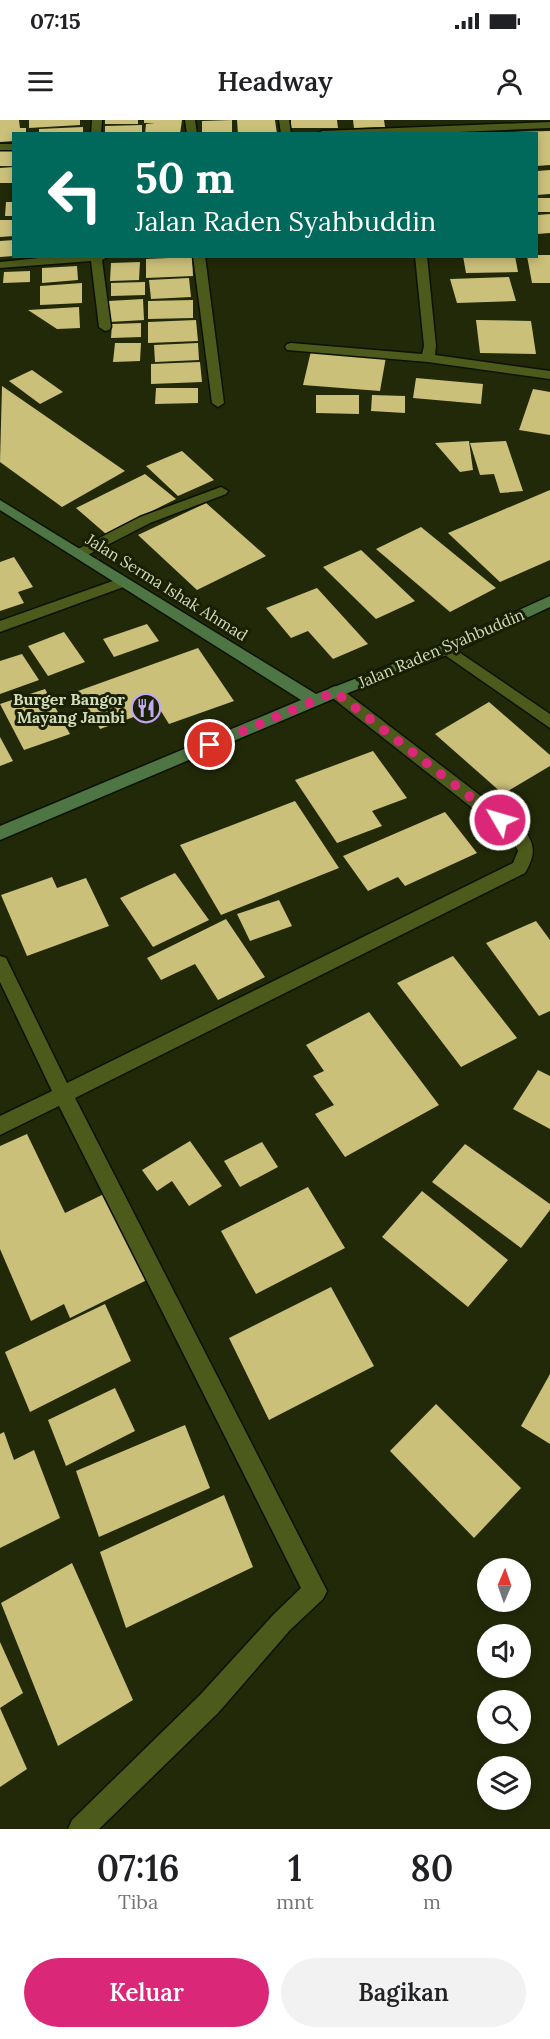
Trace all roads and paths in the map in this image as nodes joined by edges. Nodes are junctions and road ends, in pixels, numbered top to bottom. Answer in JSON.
{"nodes":[{"id":1,"x":550,"y":125,"type":"edge"},
{"id":2,"x":398,"y":132,"type":"edge"},
{"id":3,"x":84,"y":258,"type":"edge"},
{"id":4,"x":96,"y":258,"type":"edge"},
{"id":5,"x":199,"y":258,"type":"edge"},
{"id":6,"x":421,"y":258,"type":"edge"},
{"id":7,"x":0,"y":265,"type":"edge"},
{"id":8,"x":105,"y":327,"type":"dead end"},
{"id":9,"x":291,"y":347,"type":"dead end"},
{"id":10,"x":428,"y":358,"type":"junction"},
{"id":11,"x":550,"y":375,"type":"edge"},
{"id":12,"x":218,"y":403,"type":"dead end"},
{"id":13,"x":221,"y":491,"type":"dead end"},
{"id":14,"x":0,"y":504,"type":"edge"},
{"id":15,"x":81,"y":553,"type":"junction"},
{"id":16,"x":124,"y":582,"type":"junction"},
{"id":17,"x":550,"y":601,"type":"edge"},
{"id":18,"x":0,"y":627,"type":"edge"},
{"id":19,"x":447,"y":649,"type":"junction"},
{"id":20,"x":335,"y":692,"type":"junction"},
{"id":21,"x":315,"y":701,"type":"junction"},
{"id":22,"x":550,"y":722,"type":"edge"},
{"id":23,"x":0,"y":833,"type":"edge"},
{"id":24,"x":0,"y":963,"type":"edge"},
{"id":25,"x":64,"y":1096,"type":"junction"},
{"id":26,"x":0,"y":1126,"type":"edge"},
{"id":27,"x":81,"y":1829,"type":"edge"}],
"edges":[{"from":1,"to":2,"type":"street"},
{"from":3,"to":7,"type":"street"},
{"from":4,"to":8,"type":"street"},
{"from":5,"to":12,"type":"street"},
{"from":6,"to":10,"type":"street"},
{"from":9,"to":10,"type":"street"},
{"from":10,"to":11,"type":"street"},
{"from":13,"to":15,"type":"street"},
{"from":14,"to":15,"type":"main road","name":"Jalan Serma Ishak Ahmad"},
{"from":15,"to":16,"type":"main road","name":"Jalan Serma Ishak Ahmad"},
{"from":16,"to":18,"type":"street"},
{"from":16,"to":21,"type":"main road","name":"Jalan Serma Ishak Ahmad"},
{"from":17,"to":19,"type":"main road","name":"Jalan Raden Syahbuddin"},
{"from":19,"to":20,"type":"main road","name":"Jalan Raden Syahbuddin"},
{"from":19,"to":22,"type":"street"},
{"from":20,"to":21,"type":"main road","name":"Jalan Raden Syahbuddin"},
{"from":20,"to":25,"type":"street"},
{"from":21,"to":23,"type":"main road","name":"Jalan Raden Syahbuddin"},
{"from":24,"to":25,"type":"street"},
{"from":25,"to":26,"type":"street"},
{"from":25,"to":27,"type":"street"}]}
